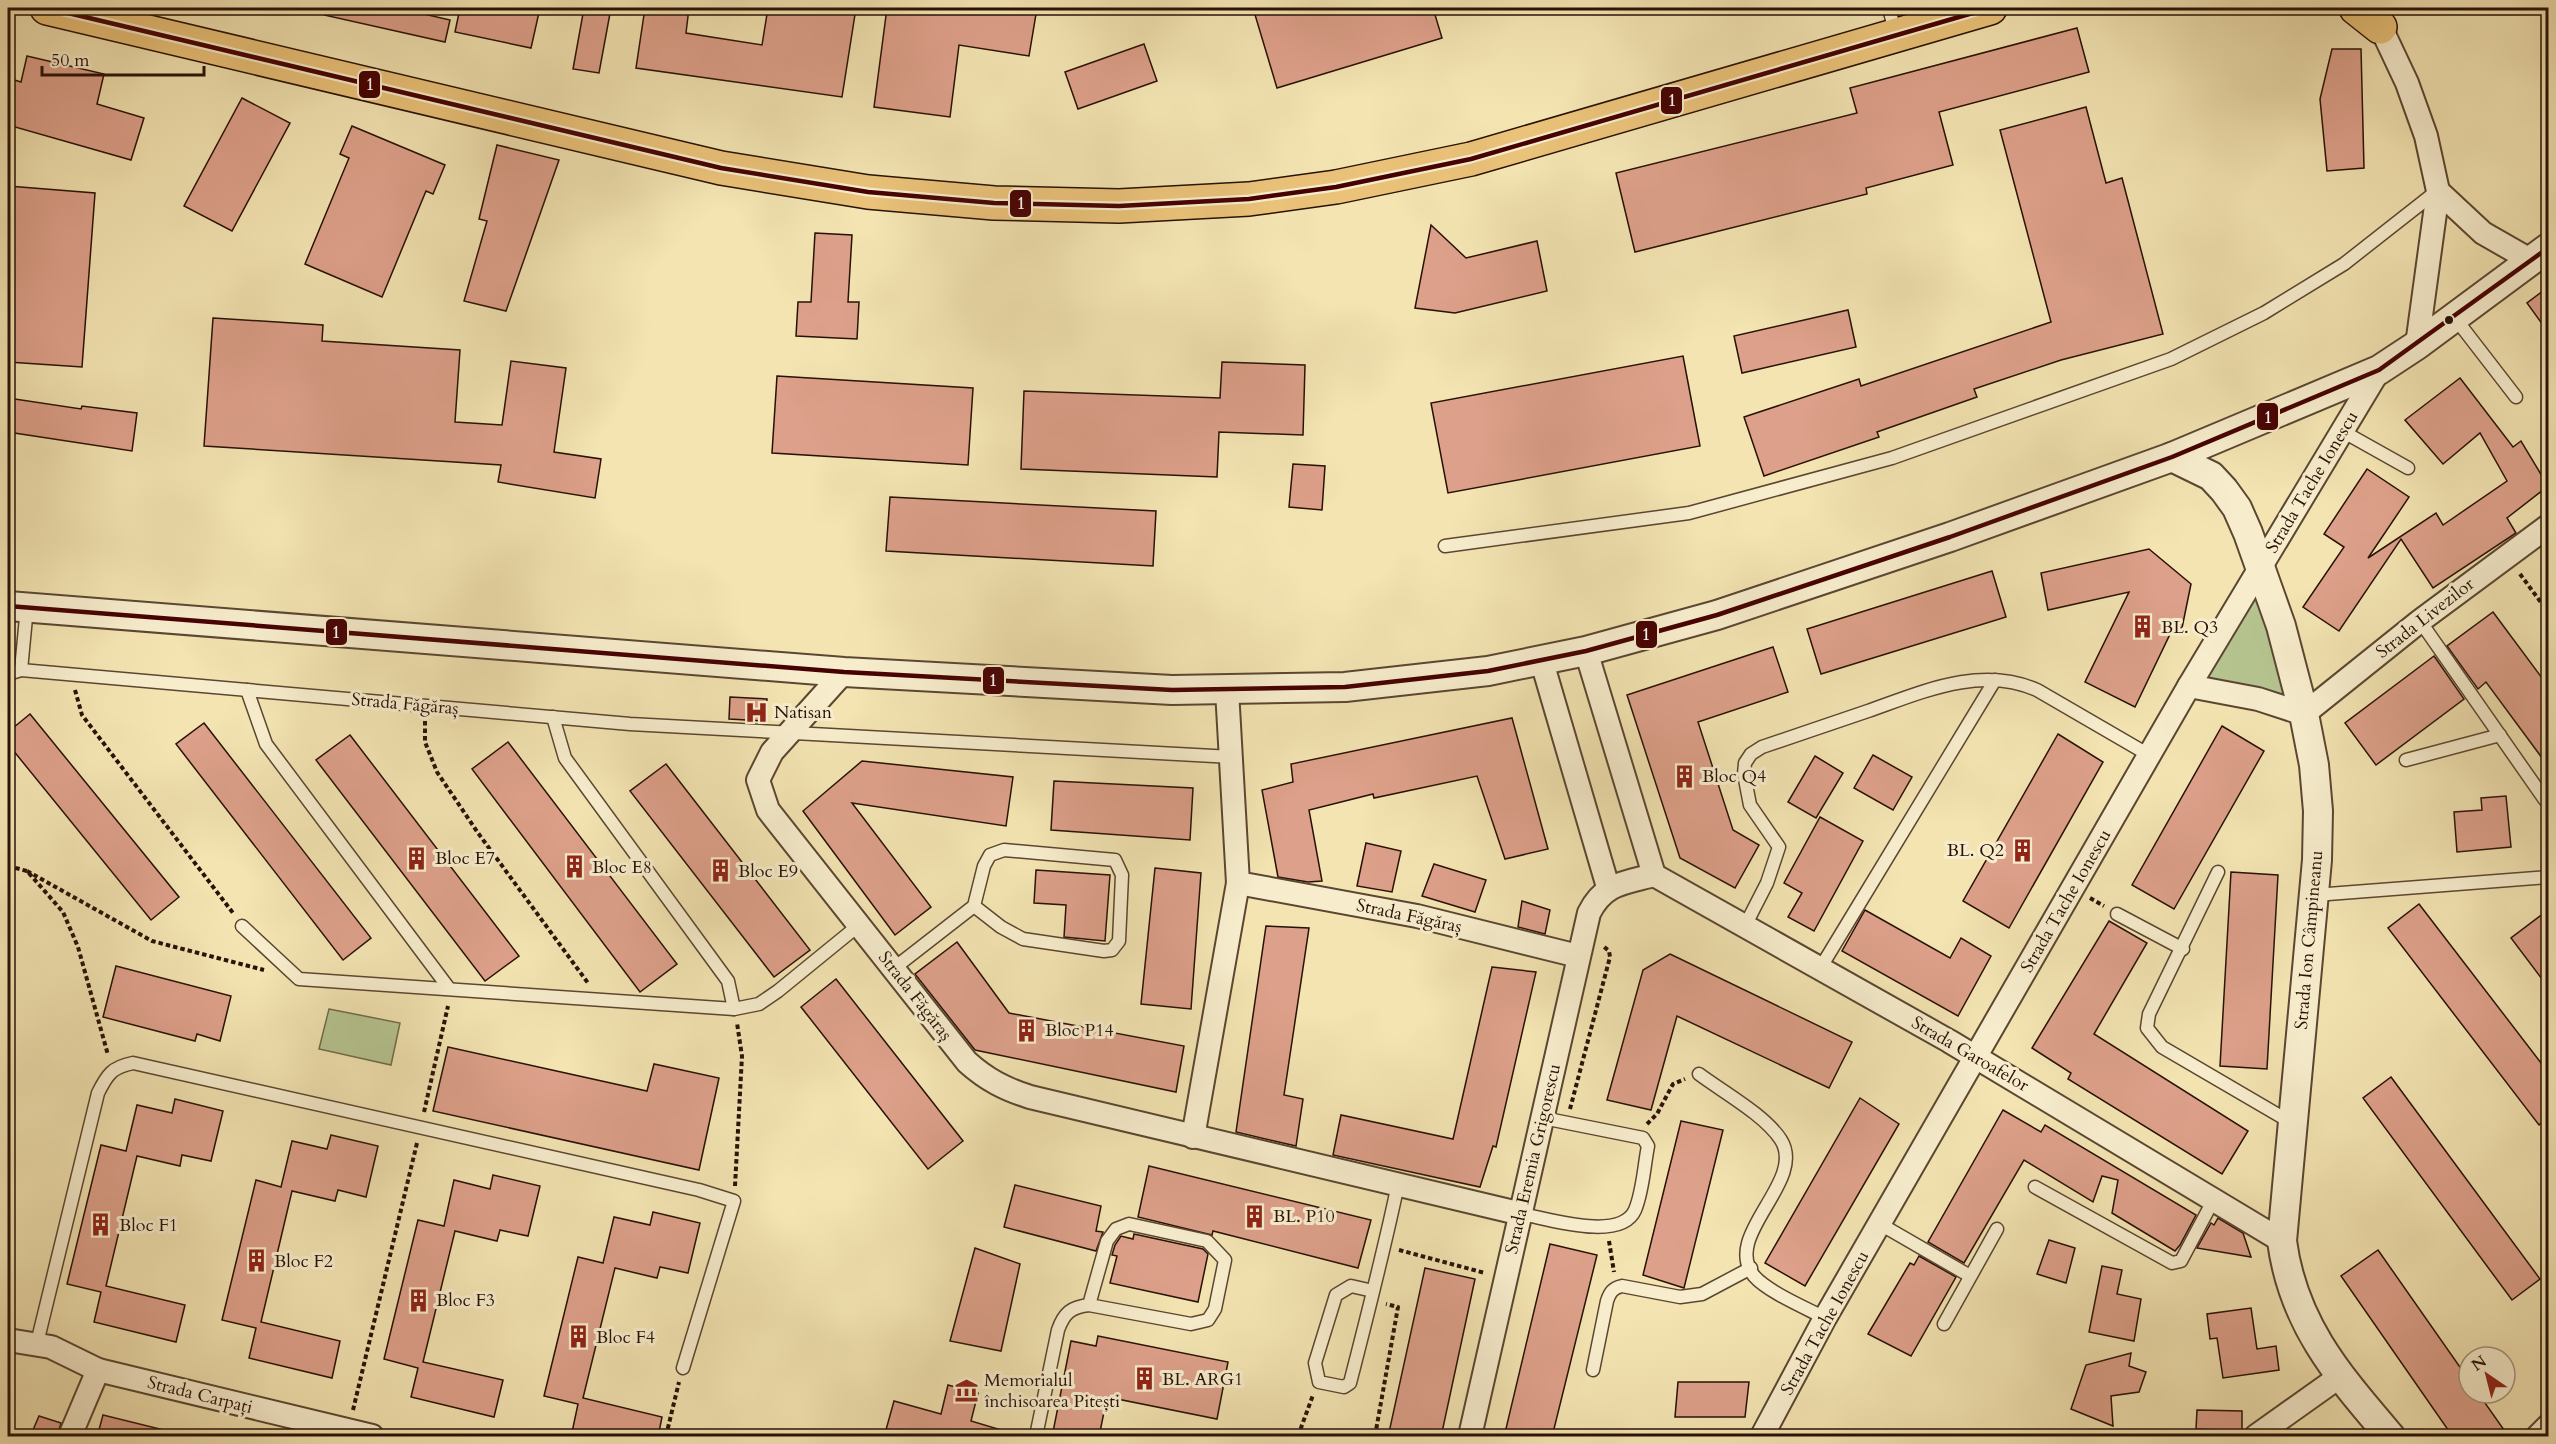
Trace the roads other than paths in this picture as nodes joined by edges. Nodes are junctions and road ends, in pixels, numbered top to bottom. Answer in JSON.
{"nodes":[{"id":1,"x":47,"y":8,"type":"edge"},
{"id":2,"x":1990,"y":8,"type":"edge"},
{"id":3,"x":2370,"y":14,"type":"edge"},
{"id":4,"x":1892,"y":22,"type":"edge"},
{"id":5,"x":2438,"y":190,"type":"junction"},
{"id":6,"x":2540,"y":255,"type":"edge"},
{"id":7,"x":2455,"y":318,"type":"junction"},
{"id":8,"x":2417,"y":345,"type":"junction"},
{"id":9,"x":2379,"y":370,"type":"junction"},
{"id":10,"x":2516,"y":397,"type":"dead end"},
{"id":11,"x":2342,"y":431,"type":"junction"},
{"id":12,"x":2172,"y":457,"type":"junction"},
{"id":13,"x":2408,"y":468,"type":"dead end"},
{"id":14,"x":2548,"y":526,"type":"edge"},
{"id":15,"x":1445,"y":546,"type":"dead end"},
{"id":16,"x":2260,"y":567,"type":"junction"},
{"id":17,"x":17,"y":607,"type":"edge"},
{"id":18,"x":2420,"y":621,"type":"junction"},
{"id":19,"x":1586,"y":651,"type":"junction"},
{"id":20,"x":1542,"y":662,"type":"junction"},
{"id":21,"x":21,"y":670,"type":"junction"},
{"id":22,"x":844,"y":672,"type":"junction"},
{"id":23,"x":8,"y":674,"type":"edge"},
{"id":24,"x":1995,"y":680,"type":"junction"},
{"id":25,"x":2189,"y":686,"type":"junction"},
{"id":26,"x":247,"y":690,"type":"junction"},
{"id":27,"x":1227,"y":690,"type":"junction"},
{"id":28,"x":2304,"y":714,"type":"junction"},
{"id":29,"x":553,"y":717,"type":"junction"},
{"id":30,"x":789,"y":733,"type":"junction"},
{"id":31,"x":2500,"y":735,"type":"junction"},
{"id":32,"x":2150,"y":755,"type":"junction"},
{"id":33,"x":1232,"y":757,"type":"junction"},
{"id":34,"x":2406,"y":760,"type":"dead end"},
{"id":35,"x":2546,"y":800,"type":"dead end"},
{"id":36,"x":2218,"y":872,"type":"dead end"},
{"id":37,"x":1654,"y":875,"type":"junction"},
{"id":38,"x":2548,"y":877,"type":"edge"},
{"id":39,"x":1238,"y":883,"type":"junction"},
{"id":40,"x":1608,"y":887,"type":"junction"},
{"id":41,"x":2315,"y":895,"type":"junction"},
{"id":42,"x":974,"y":906,"type":"junction"},
{"id":43,"x":2117,"y":914,"type":"road end"},
{"id":44,"x":1746,"y":924,"type":"junction"},
{"id":45,"x":859,"y":925,"type":"junction"},
{"id":46,"x":242,"y":926,"type":"road end"},
{"id":47,"x":1580,"y":946,"type":"junction"},
{"id":48,"x":2183,"y":949,"type":"junction"},
{"id":49,"x":1821,"y":967,"type":"junction"},
{"id":50,"x":893,"y":969,"type":"junction"},
{"id":51,"x":450,"y":987,"type":"junction"},
{"id":52,"x":734,"y":1009,"type":"junction"},
{"id":53,"x":1977,"y":1057,"type":"junction"},
{"id":54,"x":1699,"y":1074,"type":"road end"},
{"id":55,"x":1543,"y":1118,"type":"junction"},
{"id":56,"x":2293,"y":1124,"type":"junction"},
{"id":57,"x":1193,"y":1137,"type":"junction"},
{"id":58,"x":1398,"y":1184,"type":"junction"},
{"id":59,"x":2035,"y":1187,"type":"dead end"},
{"id":60,"x":2214,"y":1199,"type":"junction"},
{"id":61,"x":1522,"y":1214,"type":"junction"},
{"id":62,"x":1880,"y":1224,"type":"junction"},
{"id":63,"x":1997,"y":1229,"type":"dead end"},
{"id":64,"x":2282,"y":1241,"type":"junction"},
{"id":65,"x":1751,"y":1268,"type":"junction"},
{"id":66,"x":1971,"y":1276,"type":"junction"},
{"id":67,"x":1372,"y":1295,"type":"junction"},
{"id":68,"x":1089,"y":1305,"type":"junction"},
{"id":69,"x":1825,"y":1318,"type":"junction"},
{"id":70,"x":1944,"y":1324,"type":"dead end"},
{"id":71,"x":8,"y":1340,"type":"edge"},
{"id":72,"x":37,"y":1343,"type":"junction"},
{"id":73,"x":683,"y":1368,"type":"road end"},
{"id":74,"x":98,"y":1370,"type":"junction"},
{"id":75,"x":1593,"y":1370,"type":"dead end"},
{"id":76,"x":2339,"y":1377,"type":"junction"},
{"id":77,"x":2548,"y":1426,"type":"edge"},
{"id":78,"x":70,"y":1437,"type":"edge"},
{"id":79,"x":372,"y":1437,"type":"edge"},
{"id":80,"x":1036,"y":1437,"type":"edge"},
{"id":81,"x":1470,"y":1437,"type":"edge"},
{"id":82,"x":1762,"y":1437,"type":"edge"},
{"id":83,"x":2256,"y":1437,"type":"edge"},
{"id":84,"x":2390,"y":1437,"type":"edge"},
{"id":85,"x":2538,"y":1437,"type":"edge"}],
"edges":[{"from":1,"to":4,"type":"main road"},
{"from":2,"to":4,"type":"main road"},
{"from":3,"to":5,"type":"street"},
{"from":5,"to":6,"type":"street"},
{"from":5,"to":8,"type":"street"},
{"from":5,"to":15,"type":"lane"},
{"from":6,"to":7,"type":"street"},
{"from":7,"to":8,"type":"street"},
{"from":7,"to":10,"type":"lane"},
{"from":8,"to":9,"type":"street"},
{"from":9,"to":11,"type":"street","name":"Strada Tache Ionescu"},
{"from":9,"to":12,"type":"street"},
{"from":11,"to":13,"type":"lane"},
{"from":11,"to":16,"type":"street","name":"Strada Tache Ionescu"},
{"from":12,"to":16,"type":"street","name":"Strada Ion Câmpineanu"},
{"from":12,"to":19,"type":"street"},
{"from":14,"to":18,"type":"street","name":"Strada Livezilor"},
{"from":16,"to":25,"type":"street","name":"Strada Tache Ionescu"},
{"from":16,"to":28,"type":"street","name":"Strada Ion Câmpineanu"},
{"from":17,"to":21,"type":"lane"},
{"from":17,"to":22,"type":"street"},
{"from":18,"to":28,"type":"street","name":"Strada Livezilor"},
{"from":18,"to":31,"type":"lane"},
{"from":19,"to":20,"type":"street"},
{"from":19,"to":37,"type":"street"},
{"from":20,"to":27,"type":"street"},
{"from":20,"to":40,"type":"street"},
{"from":21,"to":23,"type":"lane","name":"Strada Făgăraș"},
{"from":21,"to":26,"type":"lane","name":"Strada Făgăraș"},
{"from":22,"to":27,"type":"street"},
{"from":22,"to":30,"type":"street","name":"Strada Făgăraș"},
{"from":24,"to":32,"type":"lane"},
{"from":24,"to":44,"type":"lane"},
{"from":24,"to":49,"type":"lane"},
{"from":25,"to":28,"type":"street"},
{"from":25,"to":32,"type":"street","name":"Strada Tache Ionescu"},
{"from":26,"to":29,"type":"lane","name":"Strada Făgăraș"},
{"from":26,"to":51,"type":"lane"},
{"from":27,"to":33,"type":"street"},
{"from":28,"to":41,"type":"street","name":"Strada Ion Câmpineanu"},
{"from":29,"to":30,"type":"lane","name":"Strada Făgăraș"},
{"from":29,"to":52,"type":"lane"},
{"from":30,"to":33,"type":"lane","name":"Strada Făgăraș"},
{"from":30,"to":45,"type":"street","name":"Strada Făgăraș"},
{"from":31,"to":34,"type":"lane"},
{"from":31,"to":35,"type":"lane"},
{"from":32,"to":53,"type":"street","name":"Strada Tache Ionescu"},
{"from":33,"to":39,"type":"street"},
{"from":36,"to":48,"type":"lane"},
{"from":37,"to":40,"type":"street"},
{"from":37,"to":44,"type":"street","name":"Strada Garoafelor"},
{"from":38,"to":41,"type":"lane"},
{"from":39,"to":47,"type":"street","name":"Strada Făgăraș"},
{"from":39,"to":57,"type":"street"},
{"from":40,"to":47,"type":"street","name":"Strada Eremia Grigorescu"},
{"from":41,"to":56,"type":"street","name":"Strada Ion Câmpineanu"},
{"from":42,"to":42,"type":"lane"},
{"from":42,"to":50,"type":"lane"},
{"from":43,"to":48,"type":"lane"},
{"from":44,"to":49,"type":"street","name":"Strada Garoafelor"},
{"from":45,"to":50,"type":"street","name":"Strada Făgăraș"},
{"from":45,"to":52,"type":"lane"},
{"from":46,"to":51,"type":"lane"},
{"from":47,"to":55,"type":"street","name":"Strada Eremia Grigorescu"},
{"from":48,"to":56,"type":"lane"},
{"from":49,"to":53,"type":"street","name":"Strada Garoafelor"},
{"from":50,"to":57,"type":"street","name":"Strada Făgăraș"},
{"from":51,"to":52,"type":"lane"},
{"from":53,"to":60,"type":"street","name":"Strada Garoafelor"},
{"from":53,"to":62,"type":"street","name":"Strada Tache Ionescu"},
{"from":54,"to":65,"type":"lane"},
{"from":55,"to":61,"type":"street","name":"Strada Eremia Grigorescu"},
{"from":55,"to":61,"type":"lane"},
{"from":56,"to":64,"type":"street","name":"Strada Ion Câmpineanu"},
{"from":57,"to":58,"type":"street","name":"Strada Făgăraș"},
{"from":58,"to":61,"type":"street","name":"Strada Făgăraș"},
{"from":58,"to":67,"type":"lane"},
{"from":59,"to":60,"type":"lane"},
{"from":60,"to":64,"type":"street","name":"Strada Garoafelor"},
{"from":61,"to":81,"type":"street","name":"Strada Eremia Grigorescu"},
{"from":62,"to":66,"type":"lane"},
{"from":62,"to":69,"type":"street","name":"Strada Tache Ionescu"},
{"from":63,"to":66,"type":"lane"},
{"from":64,"to":76,"type":"street","name":"Strada Ion Câmpineanu"},
{"from":65,"to":69,"type":"lane"},
{"from":65,"to":75,"type":"lane"},
{"from":66,"to":70,"type":"lane"},
{"from":67,"to":67,"type":"lane"},
{"from":68,"to":68,"type":"lane"},
{"from":68,"to":80,"type":"lane"},
{"from":69,"to":82,"type":"street","name":"Strada Tache Ionescu"},
{"from":71,"to":72,"type":"street","name":"Strada Carpați"},
{"from":72,"to":73,"type":"lane"},
{"from":72,"to":74,"type":"street","name":"Strada Carpați"},
{"from":74,"to":78,"type":"street"},
{"from":74,"to":79,"type":"street","name":"Strada Carpați"},
{"from":76,"to":83,"type":"street"},
{"from":76,"to":84,"type":"street","name":"Strada Ion Câmpineanu"},
{"from":77,"to":85,"type":"street"}]}
